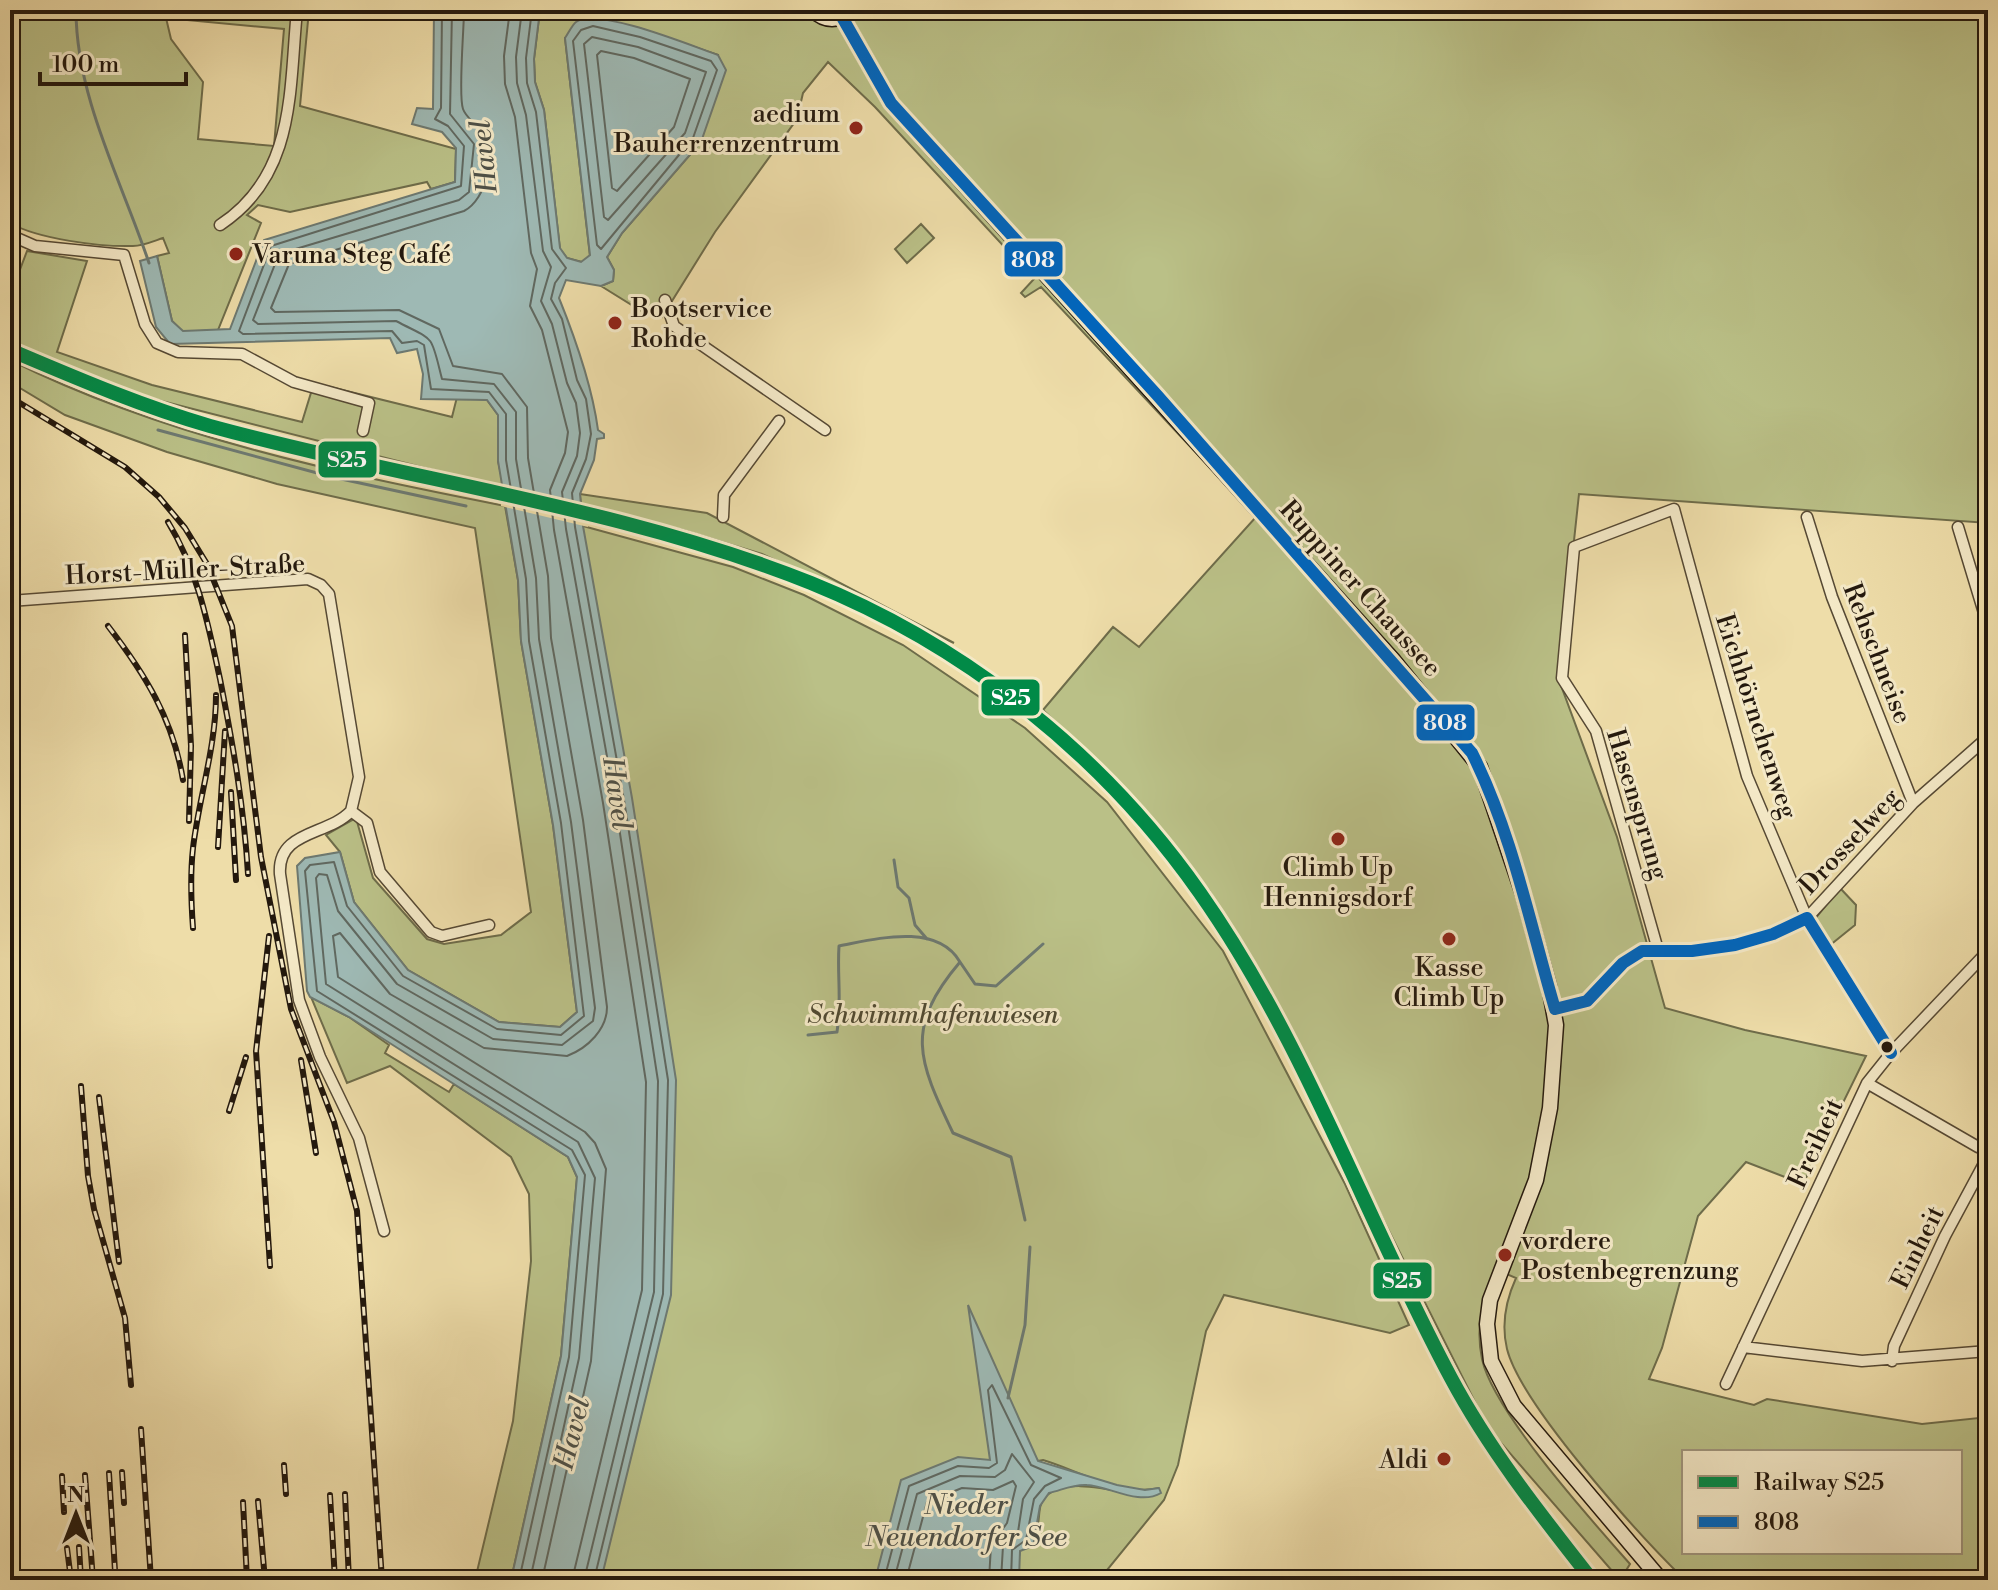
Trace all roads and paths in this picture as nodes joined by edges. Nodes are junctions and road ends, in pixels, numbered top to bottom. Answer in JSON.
{"nodes":[{"id":1,"x":297,"y":10,"type":"edge"},
{"id":2,"x":813,"y":10,"type":"edge"},
{"id":3,"x":847,"y":14,"type":"edge"},
{"id":4,"x":220,"y":225,"type":"dead end"},
{"id":5,"x":10,"y":235,"type":"edge"},
{"id":6,"x":665,"y":300,"type":"dead end"},
{"id":7,"x":779,"y":421,"type":"dead end"},
{"id":8,"x":825,"y":430,"type":"dead end"},
{"id":9,"x":363,"y":431,"type":"dead end"},
{"id":10,"x":1674,"y":509,"type":"joint"},
{"id":11,"x":723,"y":517,"type":"dead end"},
{"id":12,"x":1807,"y":517,"type":"dead end"},
{"id":13,"x":1958,"y":527,"type":"dead end"},
{"id":14,"x":10,"y":601,"type":"edge"},
{"id":15,"x":1988,"y":626,"type":"edge"},
{"id":16,"x":1988,"y":737,"type":"edge"},
{"id":17,"x":1913,"y":803,"type":"junction"},
{"id":18,"x":351,"y":811,"type":"junction"},
{"id":19,"x":1807,"y":918,"type":"junction"},
{"id":20,"x":489,"y":925,"type":"dead end"},
{"id":21,"x":1658,"y":950,"type":"junction"},
{"id":22,"x":1988,"y":951,"type":"edge"},
{"id":23,"x":1555,"y":1009,"type":"junction"},
{"id":24,"x":1891,"y":1053,"type":"junction"},
{"id":25,"x":1867,"y":1083,"type":"junction"},
{"id":26,"x":1978,"y":1147,"type":"dead end"},
{"id":27,"x":1988,"y":1156,"type":"edge"},
{"id":28,"x":384,"y":1231,"type":"dead end"},
{"id":29,"x":1743,"y":1347,"type":"junction"},
{"id":30,"x":1988,"y":1351,"type":"edge"},
{"id":31,"x":1892,"y":1361,"type":"junction"},
{"id":32,"x":1726,"y":1384,"type":"dead end"},
{"id":33,"x":1660,"y":1580,"type":"edge"}],
"edges":[{"from":1,"to":4,"type":"street"},
{"from":2,"to":3,"type":"main road"},
{"from":3,"to":23,"type":"main road","name":"Ruppiner Chaussee"},
{"from":5,"to":9,"type":"street"},
{"from":6,"to":8,"type":"street"},
{"from":7,"to":11,"type":"street"},
{"from":10,"to":19,"type":"street","name":"Eichhörnchenweg"},
{"from":10,"to":21,"type":"street","name":"Hasensprung"},
{"from":12,"to":17,"type":"street","name":"Rehschneise"},
{"from":13,"to":15,"type":"street"},
{"from":14,"to":18,"type":"street","name":"Horst-Müller-Straße"},
{"from":16,"to":17,"type":"street","name":"Drosselweg"},
{"from":17,"to":19,"type":"street","name":"Drosselweg"},
{"from":18,"to":20,"type":"street"},
{"from":18,"to":28,"type":"street"},
{"from":19,"to":21,"type":"street","name":"Drosselweg"},
{"from":19,"to":24,"type":"street","name":"Eichhörnchenweg"},
{"from":21,"to":23,"type":"street","name":"Drosselweg"},
{"from":22,"to":24,"type":"street","name":"Freiheit"},
{"from":23,"to":33,"type":"main road","name":"Ruppiner Chaussee"},
{"from":24,"to":25,"type":"street","name":"Freiheit"},
{"from":25,"to":26,"type":"street"},
{"from":25,"to":29,"type":"street","name":"Freiheit"},
{"from":27,"to":31,"type":"street","name":"Einheit"},
{"from":29,"to":31,"type":"street"},
{"from":29,"to":32,"type":"street","name":"Freiheit"},
{"from":30,"to":31,"type":"street"}]}
